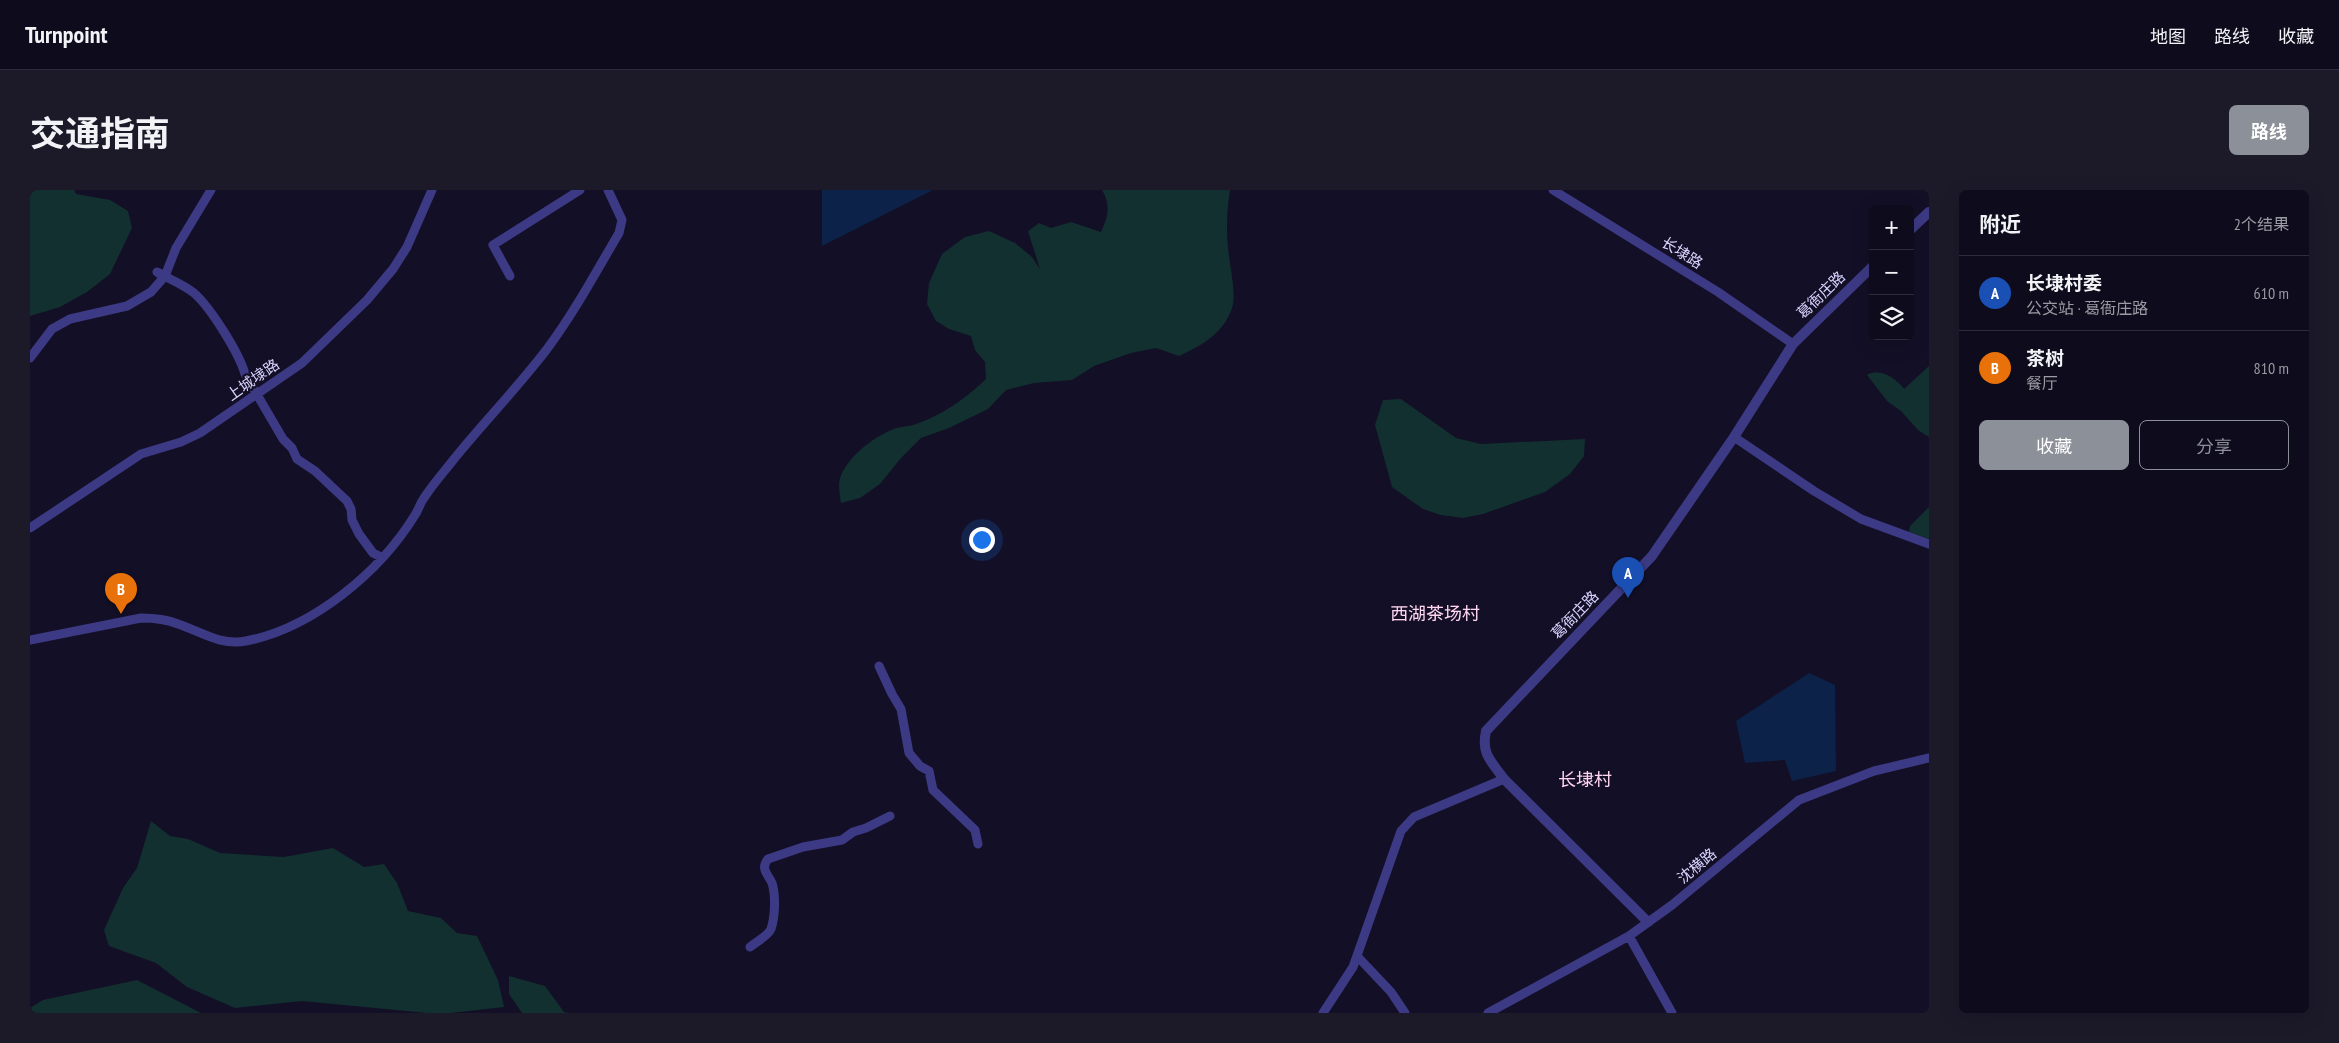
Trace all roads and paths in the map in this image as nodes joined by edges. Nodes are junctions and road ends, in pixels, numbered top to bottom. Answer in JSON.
{"nodes":[{"id":1,"x":210,"y":190,"type":"edge"},
{"id":2,"x":432,"y":190,"type":"edge"},
{"id":3,"x":580,"y":190,"type":"edge"},
{"id":4,"x":608,"y":190,"type":"edge"},
{"id":5,"x":1553,"y":190,"type":"edge"},
{"id":6,"x":1929,"y":212,"type":"edge"},
{"id":7,"x":1914,"y":226,"type":"edge"},
{"id":8,"x":1869,"y":270,"type":"edge"},
{"id":9,"x":161,"y":274,"type":"junction"},
{"id":10,"x":510,"y":276,"type":"dead end"},
{"id":11,"x":1794,"y":344,"type":"junction"},
{"id":12,"x":30,"y":358,"type":"edge"},
{"id":13,"x":259,"y":394,"type":"junction"},
{"id":14,"x":1734,"y":437,"type":"junction"},
{"id":15,"x":30,"y":528,"type":"edge"},
{"id":16,"x":1929,"y":544,"type":"edge"},
{"id":17,"x":381,"y":557,"type":"junction"},
{"id":18,"x":30,"y":640,"type":"edge"},
{"id":19,"x":879,"y":666,"type":"dead end"},
{"id":20,"x":1929,"y":758,"type":"edge"},
{"id":21,"x":1504,"y":778,"type":"junction"},
{"id":22,"x":890,"y":816,"type":"dead end"},
{"id":23,"x":978,"y":844,"type":"dead end"},
{"id":24,"x":1648,"y":922,"type":"junction"},
{"id":25,"x":1629,"y":936,"type":"junction"},
{"id":26,"x":750,"y":947,"type":"dead end"},
{"id":27,"x":1357,"y":956,"type":"junction"},
{"id":28,"x":1323,"y":1013,"type":"edge"},
{"id":29,"x":1405,"y":1013,"type":"edge"},
{"id":30,"x":1488,"y":1013,"type":"edge"},
{"id":31,"x":1672,"y":1013,"type":"edge"}],
"edges":[{"from":1,"to":9,"type":"street"},
{"from":2,"to":13,"type":"street","name":"上城埭路"},
{"from":3,"to":10,"type":"street"},
{"from":4,"to":17,"type":"street"},
{"from":5,"to":11,"type":"street","name":"长埭路"},
{"from":6,"to":7,"type":"street"},
{"from":8,"to":11,"type":"street","name":"葛衙庄路"},
{"from":9,"to":12,"type":"street"},
{"from":9,"to":13,"type":"street"},
{"from":11,"to":14,"type":"street","name":"葛衙庄路"},
{"from":13,"to":15,"type":"street","name":"上城埭路"},
{"from":13,"to":17,"type":"street"},
{"from":14,"to":16,"type":"street"},
{"from":14,"to":21,"type":"street","name":"葛衙庄路"},
{"from":17,"to":18,"type":"street"},
{"from":19,"to":23,"type":"street"},
{"from":20,"to":24,"type":"street","name":"沈横路"},
{"from":21,"to":24,"type":"street","name":"葛衙庄路"},
{"from":21,"to":27,"type":"street"},
{"from":22,"to":26,"type":"street"},
{"from":24,"to":25,"type":"street","name":"沈横路"},
{"from":25,"to":30,"type":"street","name":"沈横路"},
{"from":25,"to":31,"type":"street"},
{"from":27,"to":28,"type":"street"},
{"from":27,"to":29,"type":"street"}]}
